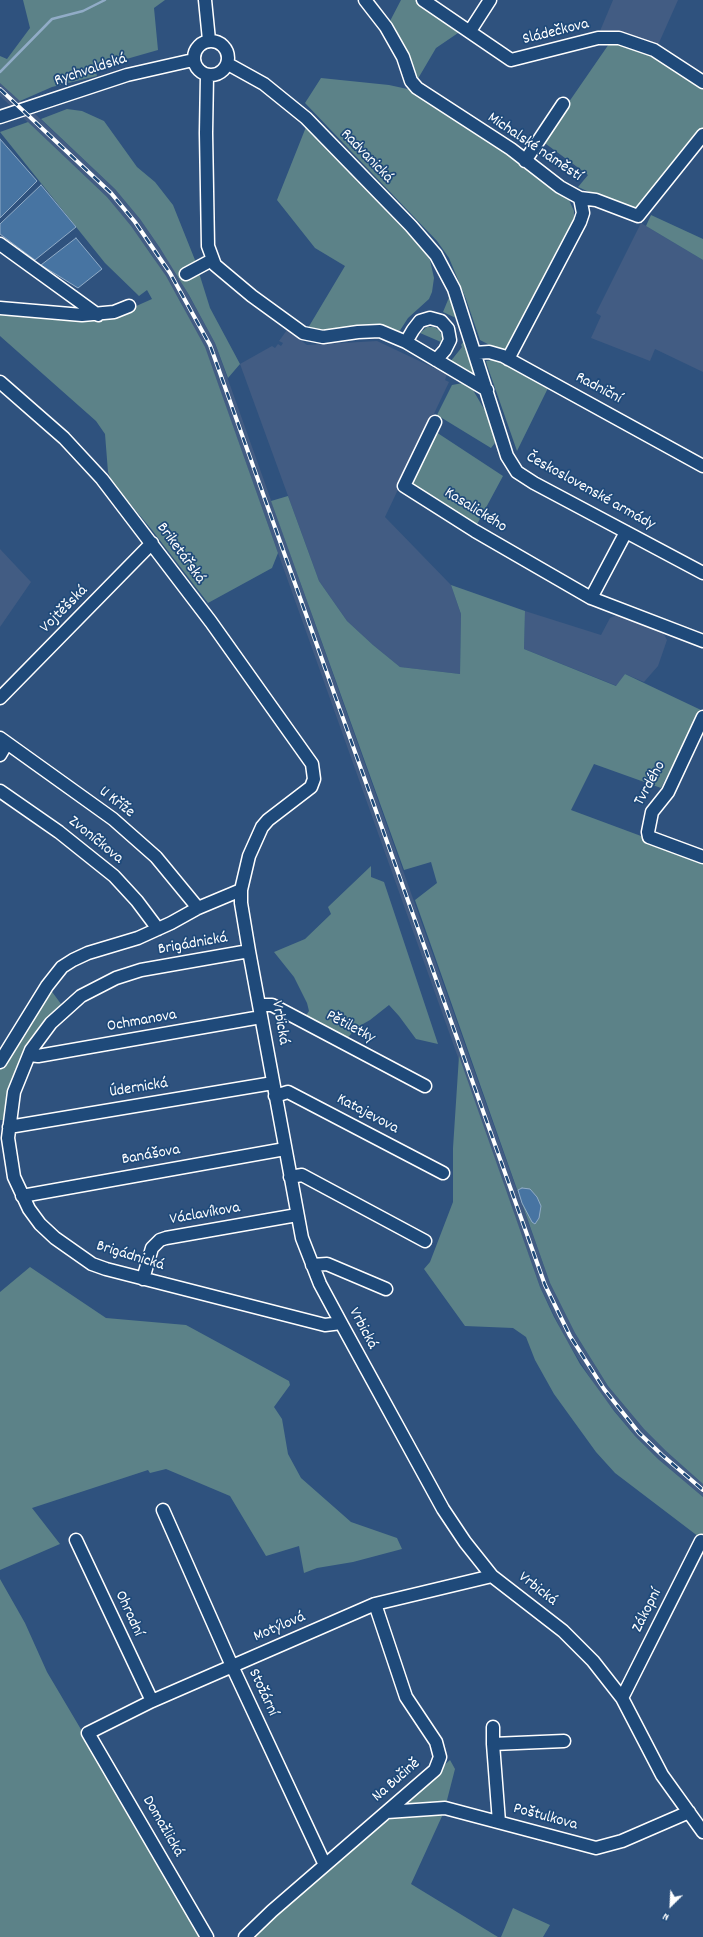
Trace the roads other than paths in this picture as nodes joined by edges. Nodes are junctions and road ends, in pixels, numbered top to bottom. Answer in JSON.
{"nodes":[{"id":1,"x":205,"y":0,"type":"edge"},
{"id":2,"x":365,"y":0,"type":"edge"},
{"id":3,"x":423,"y":0,"type":"edge"},
{"id":4,"x":490,"y":0,"type":"edge"},
{"id":5,"x":470,"y":31,"type":"junction"},
{"id":6,"x":209,"y":40,"type":"junction"},
{"id":7,"x":193,"y":60,"type":"junction"},
{"id":8,"x":228,"y":64,"type":"junction"},
{"id":9,"x":207,"y":75,"type":"junction"},
{"id":10,"x":703,"y":82,"type":"edge"},
{"id":11,"x":563,"y":104,"type":"dead end"},
{"id":12,"x":0,"y":117,"type":"edge"},
{"id":13,"x":703,"y":135,"type":"edge"},
{"id":14,"x":525,"y":161,"type":"junction"},
{"id":15,"x":580,"y":198,"type":"junction"},
{"id":16,"x":0,"y":244,"type":"edge"},
{"id":17,"x":212,"y":260,"type":"junction"},
{"id":18,"x":186,"y":274,"type":"dead end"},
{"id":19,"x":456,"y":297,"type":"joint"},
{"id":20,"x":129,"y":306,"type":"dead end"},
{"id":21,"x":0,"y":308,"type":"edge"},
{"id":22,"x":98,"y":315,"type":"junction"},
{"id":23,"x":406,"y":342,"type":"junction"},
{"id":24,"x":475,"y":353,"type":"junction"},
{"id":25,"x":508,"y":358,"type":"junction"},
{"id":26,"x":436,"y":360,"type":"junction"},
{"id":27,"x":0,"y":382,"type":"edge"},
{"id":28,"x":487,"y":390,"type":"junction"},
{"id":29,"x":435,"y":422,"type":"dead end"},
{"id":30,"x":703,"y":466,"type":"edge"},
{"id":31,"x":626,"y":532,"type":"junction"},
{"id":32,"x":152,"y":543,"type":"junction"},
{"id":33,"x":703,"y":573,"type":"edge"},
{"id":34,"x":591,"y":598,"type":"junction"},
{"id":35,"x":703,"y":641,"type":"edge"},
{"id":36,"x":0,"y":698,"type":"edge"},
{"id":37,"x":703,"y":717,"type":"edge"},
{"id":38,"x":3,"y":741,"type":"edge"},
{"id":39,"x":0,"y":754,"type":"edge"},
{"id":40,"x":312,"y":764,"type":"joint"},
{"id":41,"x":0,"y":791,"type":"edge"},
{"id":42,"x":703,"y":857,"type":"edge"},
{"id":43,"x":241,"y":890,"type":"junction"},
{"id":44,"x":198,"y":908,"type":"junction"},
{"id":45,"x":158,"y":929,"type":"junction"},
{"id":46,"x":249,"y":951,"type":"junction"},
{"id":47,"x":259,"y":1005,"type":"junction"},
{"id":48,"x":261,"y":1017,"type":"junction"},
{"id":49,"x":29,"y":1054,"type":"junction"},
{"id":50,"x":0,"y":1062,"type":"edge"},
{"id":51,"x":273,"y":1083,"type":"junction"},
{"id":52,"x":425,"y":1086,"type":"dead end"},
{"id":53,"x":275,"y":1096,"type":"junction"},
{"id":54,"x":9,"y":1127,"type":"junction"},
{"id":55,"x":285,"y":1149,"type":"junction"},
{"id":56,"x":443,"y":1173,"type":"dead end"},
{"id":57,"x":290,"y":1177,"type":"junction"},
{"id":58,"x":22,"y":1196,"type":"junction"},
{"id":59,"x":297,"y":1216,"type":"junction"},
{"id":60,"x":425,"y":1241,"type":"dead end"},
{"id":61,"x":312,"y":1265,"type":"junction"},
{"id":62,"x":143,"y":1279,"type":"junction"},
{"id":63,"x":386,"y":1289,"type":"dead end"},
{"id":64,"x":341,"y":1323,"type":"junction"},
{"id":65,"x":163,"y":1510,"type":"dead end"},
{"id":66,"x":76,"y":1540,"type":"dead end"},
{"id":67,"x":703,"y":1542,"type":"edge"},
{"id":68,"x":492,"y":1576,"type":"junction"},
{"id":69,"x":375,"y":1604,"type":"junction"},
{"id":70,"x":232,"y":1666,"type":"junction"},
{"id":71,"x":622,"y":1698,"type":"junction"},
{"id":72,"x":152,"y":1701,"type":"junction"},
{"id":73,"x":493,"y":1727,"type":"dead end"},
{"id":74,"x":88,"y":1733,"type":"joint"},
{"id":75,"x":564,"y":1741,"type":"dead end"},
{"id":76,"x":493,"y":1744,"type":"junction"},
{"id":77,"x":387,"y":1812,"type":"junction"},
{"id":78,"x":689,"y":1812,"type":"junction"},
{"id":79,"x":499,"y":1822,"type":"junction"},
{"id":80,"x":703,"y":1832,"type":"edge"},
{"id":81,"x":325,"y":1866,"type":"junction"},
{"id":82,"x":207,"y":1937,"type":"edge"},
{"id":83,"x":246,"y":1937,"type":"edge"}],
"edges":[{"from":1,"to":6,"type":"street"},
{"from":2,"to":14,"type":"street","name":"Michalské náměstí"},
{"from":3,"to":5,"type":"street","name":"Sládečkova"},
{"from":4,"to":5,"type":"street"},
{"from":5,"to":10,"type":"street","name":"Sládečkova"},
{"from":6,"to":7,"type":"street"},
{"from":6,"to":8,"type":"street"},
{"from":7,"to":9,"type":"street"},
{"from":7,"to":12,"type":"street","name":"Rychvaldská"},
{"from":8,"to":9,"type":"street"},
{"from":8,"to":19,"type":"street","name":"Radvanická"},
{"from":9,"to":17,"type":"street"},
{"from":11,"to":14,"type":"street"},
{"from":13,"to":15,"type":"street"},
{"from":14,"to":15,"type":"street","name":"Michalské náměstí"},
{"from":15,"to":25,"type":"street","name":"Michalské náměstí"},
{"from":16,"to":22,"type":"street"},
{"from":17,"to":18,"type":"street"},
{"from":17,"to":23,"type":"street"},
{"from":19,"to":24,"type":"street","name":"Československé armády"},
{"from":20,"to":22,"type":"street"},
{"from":21,"to":22,"type":"street"},
{"from":23,"to":26,"type":"street"},
{"from":23,"to":26,"type":"street"},
{"from":24,"to":25,"type":"street","name":"Radniční"},
{"from":24,"to":28,"type":"street","name":"Československé armády"},
{"from":25,"to":30,"type":"street","name":"Radniční"},
{"from":26,"to":28,"type":"street"},
{"from":27,"to":32,"type":"street","name":"Briketářská"},
{"from":28,"to":31,"type":"street","name":"Československé armády"},
{"from":29,"to":34,"type":"street","name":"Kasalického"},
{"from":31,"to":33,"type":"street","name":"Československé armády"},
{"from":31,"to":34,"type":"street"},
{"from":32,"to":36,"type":"street","name":"Vojtěšská"},
{"from":32,"to":40,"type":"street","name":"Briketářská"},
{"from":34,"to":35,"type":"street","name":"Kasalického"},
{"from":37,"to":42,"type":"street","name":"Tvrdého"},
{"from":38,"to":39,"type":"street"},
{"from":38,"to":44,"type":"street","name":"U Kříže"},
{"from":40,"to":43,"type":"street","name":"Vrbická"},
{"from":41,"to":45,"type":"street","name":"Zvoníčkova"},
{"from":43,"to":44,"type":"street"},
{"from":43,"to":46,"type":"street","name":"Vrbická"},
{"from":44,"to":45,"type":"street"},
{"from":45,"to":50,"type":"street"},
{"from":46,"to":47,"type":"street","name":"Vrbická"},
{"from":46,"to":49,"type":"street","name":"Brigádnická"},
{"from":47,"to":48,"type":"street","name":"Vrbická"},
{"from":47,"to":52,"type":"street","name":"Pětiletky"},
{"from":48,"to":49,"type":"street","name":"Ochmanova"},
{"from":48,"to":51,"type":"street","name":"Vrbická"},
{"from":49,"to":54,"type":"street","name":"Brigádnická"},
{"from":51,"to":53,"type":"street","name":"Vrbická"},
{"from":51,"to":54,"type":"street","name":"Údernická"},
{"from":53,"to":55,"type":"street","name":"Vrbická"},
{"from":53,"to":56,"type":"street","name":"Katajevova"},
{"from":54,"to":58,"type":"street","name":"Brigádnická"},
{"from":55,"to":57,"type":"street","name":"Vrbická"},
{"from":55,"to":58,"type":"street","name":"Banášova"},
{"from":57,"to":59,"type":"street","name":"Vrbická"},
{"from":57,"to":60,"type":"street"},
{"from":58,"to":62,"type":"street","name":"Brigádnická"},
{"from":59,"to":61,"type":"street","name":"Vrbická"},
{"from":59,"to":62,"type":"street","name":"Václavíkova"},
{"from":61,"to":63,"type":"street"},
{"from":61,"to":64,"type":"street","name":"Vrbická"},
{"from":62,"to":64,"type":"street","name":"Brigádnická"},
{"from":64,"to":68,"type":"street","name":"Vrbická"},
{"from":65,"to":70,"type":"street","name":"Stožární"},
{"from":66,"to":72,"type":"street","name":"Ohradní"},
{"from":67,"to":71,"type":"street","name":"Zákopní"},
{"from":68,"to":69,"type":"street","name":"Motýlová"},
{"from":68,"to":71,"type":"street","name":"Vrbická"},
{"from":69,"to":70,"type":"street","name":"Motýlová"},
{"from":69,"to":77,"type":"street","name":"Na Bučině"},
{"from":70,"to":72,"type":"street","name":"Motýlová"},
{"from":70,"to":81,"type":"street","name":"Stožární"},
{"from":71,"to":78,"type":"street","name":"Vrbická"},
{"from":72,"to":74,"type":"street","name":"Motýlová"},
{"from":73,"to":76,"type":"street"},
{"from":74,"to":82,"type":"street","name":"Domažlická"},
{"from":75,"to":76,"type":"street"},
{"from":76,"to":79,"type":"street"},
{"from":77,"to":79,"type":"street","name":"Poštulkova"},
{"from":77,"to":81,"type":"street","name":"Na Bučině"},
{"from":78,"to":79,"type":"street","name":"Poštulkova"},
{"from":78,"to":80,"type":"street","name":"Vrbická"},
{"from":81,"to":83,"type":"street","name":"Na Bučině"}]}
